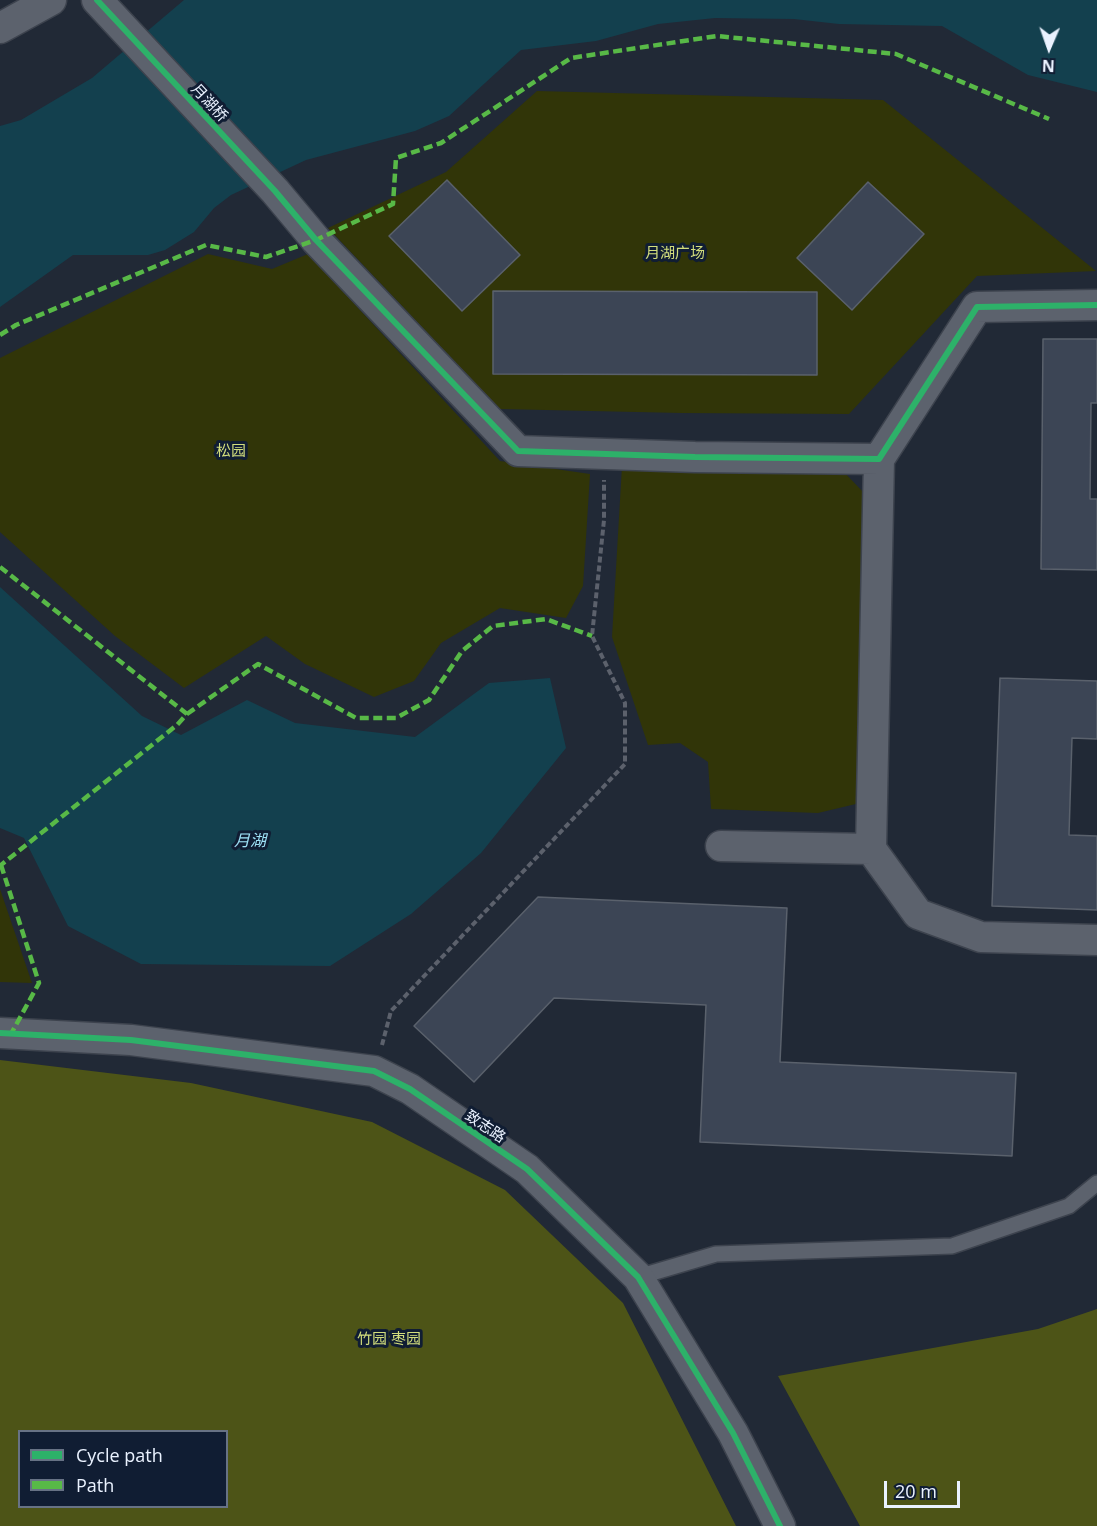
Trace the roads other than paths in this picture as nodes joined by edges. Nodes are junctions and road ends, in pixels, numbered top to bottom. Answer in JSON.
{"nodes":[{"id":1,"x":51,"y":0,"type":"edge"},
{"id":2,"x":97,"y":0,"type":"edge"},
{"id":3,"x":0,"y":28,"type":"edge"},
{"id":4,"x":1097,"y":305,"type":"edge"},
{"id":5,"x":879,"y":459,"type":"junction"},
{"id":6,"x":721,"y":846,"type":"dead end"},
{"id":7,"x":871,"y":849,"type":"junction"},
{"id":8,"x":1097,"y":940,"type":"edge"},
{"id":9,"x":0,"y":1033,"type":"edge"},
{"id":10,"x":1097,"y":1183,"type":"edge"},
{"id":11,"x":638,"y":1277,"type":"junction"},
{"id":12,"x":780,"y":1526,"type":"edge"}],
"edges":[{"from":1,"to":3,"type":"street"},
{"from":2,"to":5,"type":"street","name":"月湖桥"},
{"from":4,"to":5,"type":"street"},
{"from":5,"to":7,"type":"street"},
{"from":6,"to":7,"type":"street"},
{"from":7,"to":8,"type":"street"},
{"from":9,"to":11,"type":"street","name":"致志路"},
{"from":10,"to":11,"type":"lane"},
{"from":11,"to":12,"type":"street","name":"致志路"}]}
